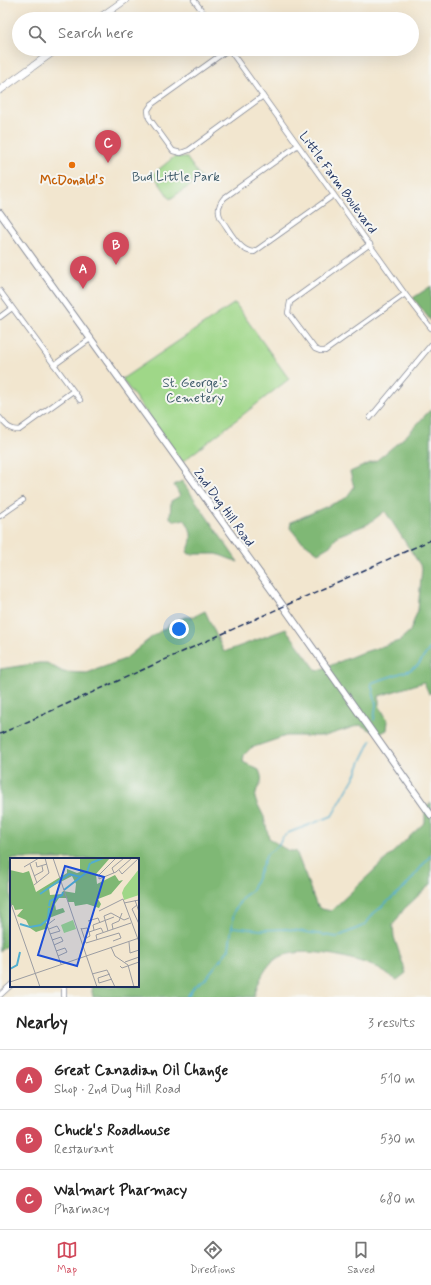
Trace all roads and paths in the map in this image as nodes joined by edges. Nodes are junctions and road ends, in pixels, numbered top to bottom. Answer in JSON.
{"nodes":[{"id":1,"x":125,"y":0,"type":"edge"},
{"id":2,"x":194,"y":0,"type":"edge"},
{"id":3,"x":108,"y":12,"type":"edge"},
{"id":4,"x":203,"y":12,"type":"edge"},
{"id":5,"x":47,"y":56,"type":"edge"},
{"id":6,"x":219,"y":56,"type":"edge"},
{"id":7,"x":234,"y":56,"type":"edge"},
{"id":8,"x":0,"y":90,"type":"edge"},
{"id":9,"x":263,"y":96,"type":"junction"},
{"id":10,"x":298,"y":145,"type":"junction"},
{"id":11,"x":334,"y":195,"type":"junction"},
{"id":12,"x":0,"y":213,"type":"edge"},
{"id":13,"x":370,"y":244,"type":"junction"},
{"id":14,"x":0,"y":291,"type":"edge"},
{"id":15,"x":405,"y":294,"type":"junction"},
{"id":16,"x":12,"y":308,"type":"junction"},
{"id":17,"x":0,"y":317,"type":"edge"},
{"id":18,"x":431,"y":328,"type":"edge"},
{"id":19,"x":90,"y":339,"type":"junction"},
{"id":20,"x":431,"y":345,"type":"edge"},
{"id":21,"x":54,"y":366,"type":"junction"},
{"id":22,"x":73,"y":391,"type":"junction"},
{"id":23,"x":80,"y":400,"type":"dead end"},
{"id":24,"x":0,"y":418,"type":"edge"},
{"id":25,"x":370,"y":418,"type":"dead end"},
{"id":26,"x":23,"y":500,"type":"dead end"},
{"id":27,"x":0,"y":516,"type":"edge"},
{"id":28,"x":431,"y":815,"type":"edge"},
{"id":29,"x":10,"y":986,"type":"edge"},
{"id":30,"x":0,"y":995,"type":"edge"}],
"edges":[{"from":1,"to":3,"type":"main road"},
{"from":2,"to":4,"type":"street"},
{"from":5,"to":8,"type":"main road"},
{"from":6,"to":9,"type":"street"},
{"from":7,"to":9,"type":"street","name":"Little Farm Boulevard"},
{"from":9,"to":10,"type":"street","name":"Little Farm Boulevard"},
{"from":10,"to":11,"type":"street","name":"Little Farm Boulevard"},
{"from":10,"to":11,"type":"street"},
{"from":11,"to":13,"type":"street","name":"Little Farm Boulevard"},
{"from":12,"to":19,"type":"street","name":"2nd Dug Hill Road"},
{"from":13,"to":15,"type":"street","name":"Little Farm Boulevard"},
{"from":13,"to":15,"type":"street"},
{"from":14,"to":16,"type":"street"},
{"from":15,"to":18,"type":"street","name":"Little Farm Boulevard"},
{"from":16,"to":17,"type":"street"},
{"from":16,"to":21,"type":"street"},
{"from":19,"to":21,"type":"street"},
{"from":19,"to":28,"type":"street","name":"2nd Dug Hill Road"},
{"from":20,"to":25,"type":"street"},
{"from":21,"to":22,"type":"street"},
{"from":22,"to":23,"type":"street"},
{"from":22,"to":24,"type":"street"},
{"from":26,"to":27,"type":"street"},
{"from":29,"to":30,"type":"street"}]}
